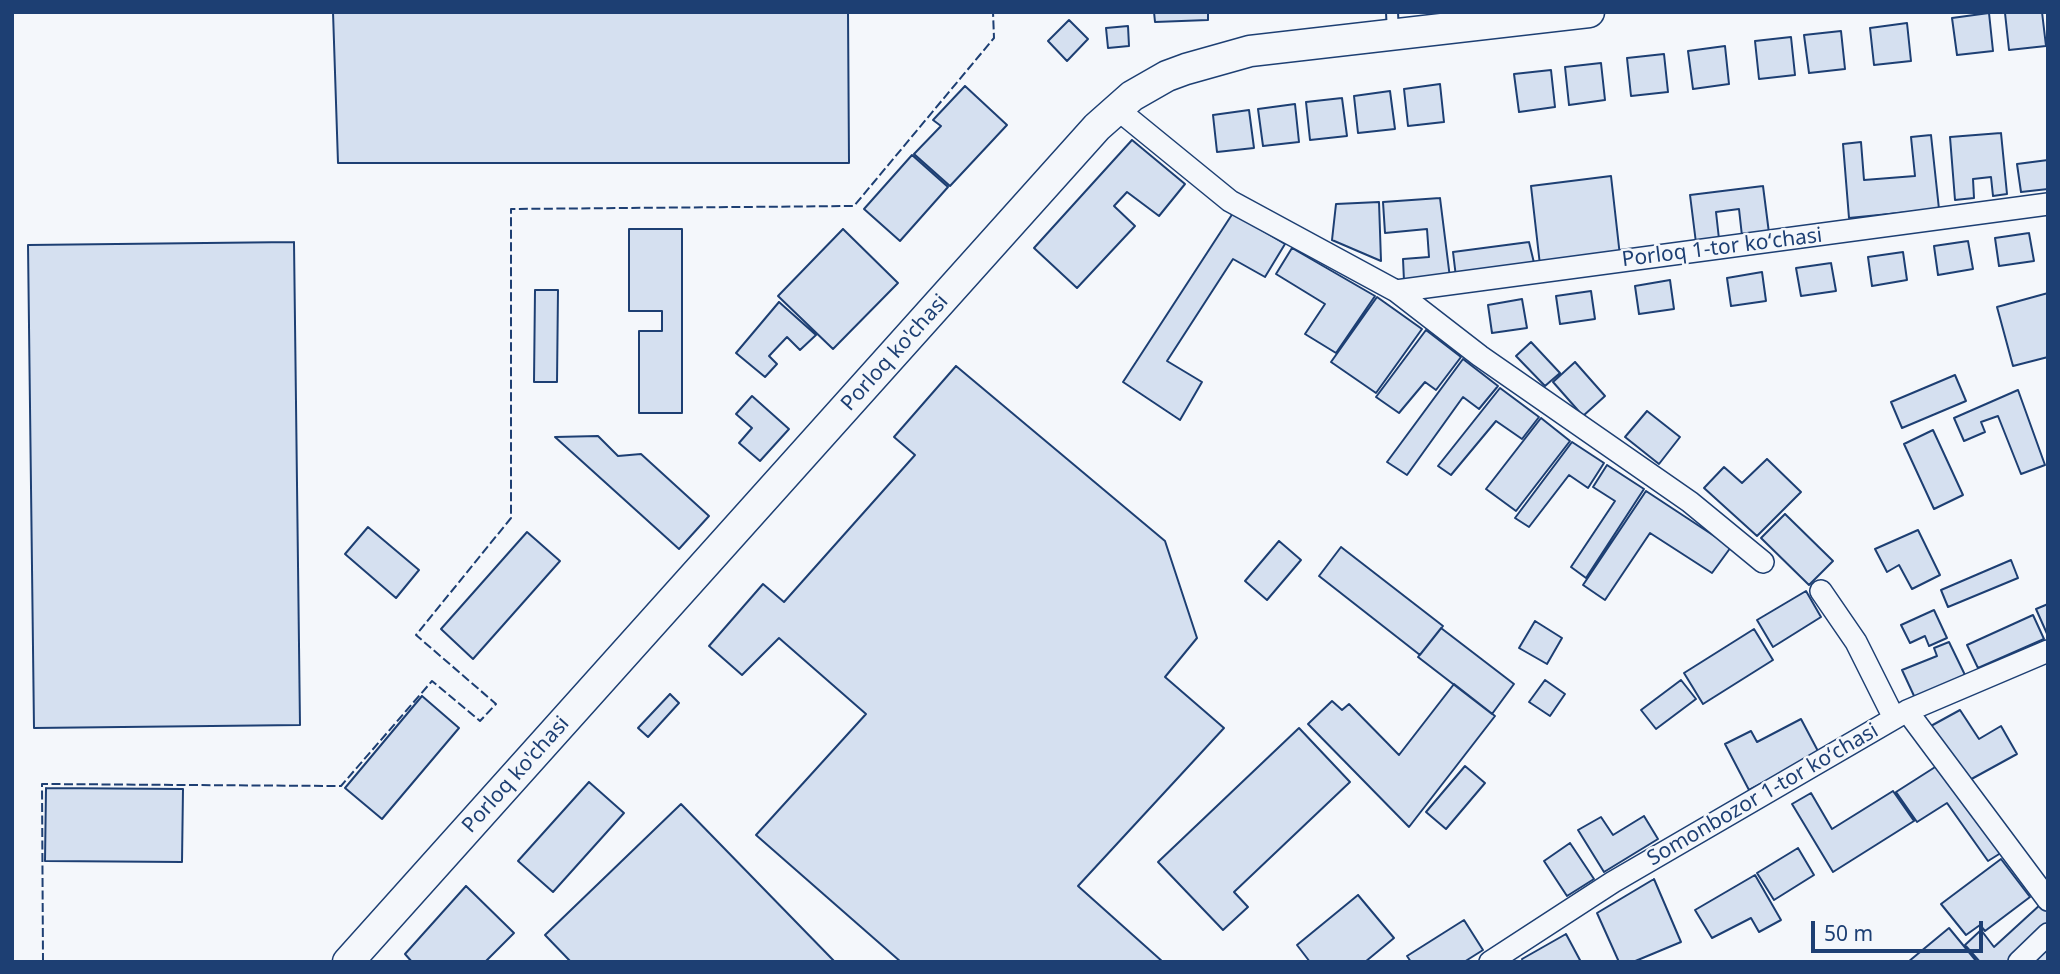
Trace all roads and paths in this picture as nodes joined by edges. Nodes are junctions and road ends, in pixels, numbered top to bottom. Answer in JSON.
{"nodes":[{"id":1,"x":1589,"y":12,"type":"edge"},
{"id":2,"x":1521,"y":16,"type":"edge"},
{"id":3,"x":1393,"y":23,"type":"edge"},
{"id":4,"x":1116,"y":108,"type":"junction"},
{"id":5,"x":2048,"y":204,"type":"edge"},
{"id":6,"x":1396,"y":291,"type":"junction"},
{"id":7,"x":1763,"y":562,"type":"dead end"},
{"id":8,"x":1821,"y":591,"type":"dead end"},
{"id":9,"x":2048,"y":651,"type":"edge"},
{"id":10,"x":1900,"y":714,"type":"junction"},
{"id":11,"x":2048,"y":900,"type":"edge"},
{"id":12,"x":2048,"y":934,"type":"edge"},
{"id":13,"x":348,"y":962,"type":"edge"},
{"id":14,"x":1490,"y":962,"type":"edge"},
{"id":15,"x":2019,"y":962,"type":"edge"}],
"edges":[{"from":1,"to":2,"type":"main road","name":"Porloq ko'chasi"},
{"from":2,"to":3,"type":"main road","name":"Porloq ko'chasi"},
{"from":3,"to":4,"type":"main road","name":"Porloq ko'chasi"},
{"from":4,"to":6,"type":"street"},
{"from":4,"to":13,"type":"main road","name":"Porloq ko'chasi"},
{"from":5,"to":6,"type":"street","name":"Porloq 1-tor koʻchasi"},
{"from":6,"to":7,"type":"street"},
{"from":8,"to":10,"type":"street"},
{"from":9,"to":10,"type":"street","name":"Somonbozor 1-tor koʻchasi"},
{"from":10,"to":11,"type":"street"},
{"from":10,"to":14,"type":"street","name":"Somonbozor 1-tor koʻchasi"},
{"from":12,"to":15,"type":"street"}]}
